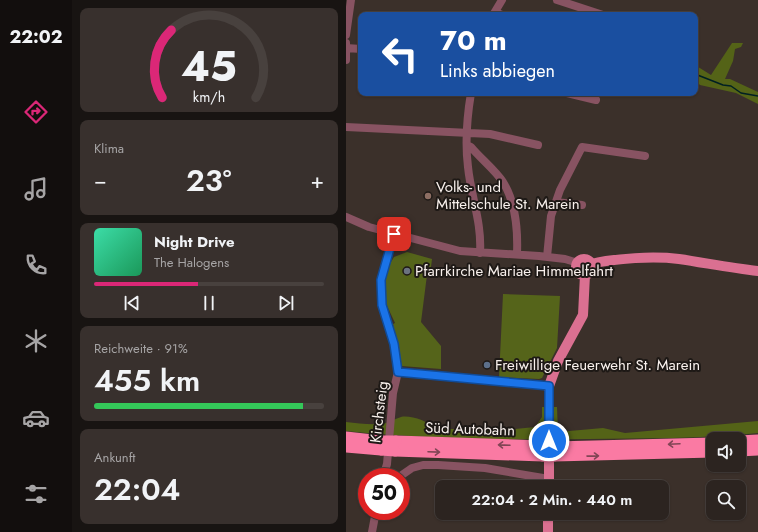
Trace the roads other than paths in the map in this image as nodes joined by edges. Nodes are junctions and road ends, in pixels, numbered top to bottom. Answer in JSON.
{"nodes":[{"id":1,"x":351,"y":0,"type":"edge"},
{"id":2,"x":502,"y":0,"type":"edge"},
{"id":3,"x":558,"y":0,"type":"edge"},
{"id":4,"x":498,"y":12,"type":"edge"},
{"id":5,"x":594,"y":12,"type":"edge"},
{"id":6,"x":346,"y":35,"type":"edge"},
{"id":7,"x":346,"y":43,"type":"edge"},
{"id":8,"x":346,"y":48,"type":"edge"},
{"id":9,"x":358,"y":48,"type":"edge"},
{"id":10,"x":346,"y":60,"type":"edge"},
{"id":11,"x":471,"y":96,"type":"edge"},
{"id":12,"x":580,"y":96,"type":"edge"},
{"id":13,"x":596,"y":100,"type":"dead end"},
{"id":14,"x":346,"y":126,"type":"edge"},
{"id":15,"x":467,"y":132,"type":"junction"},
{"id":16,"x":467,"y":145,"type":"junction"},
{"id":17,"x":538,"y":145,"type":"dead end"},
{"id":18,"x":645,"y":156,"type":"dead end"},
{"id":19,"x":556,"y":202,"type":"junction"},
{"id":20,"x":582,"y":205,"type":"dead end"},
{"id":21,"x":346,"y":217,"type":"edge"},
{"id":22,"x":394,"y":234,"type":"junction"},
{"id":23,"x":480,"y":253,"type":"junction"},
{"id":24,"x":517,"y":254,"type":"junction"},
{"id":25,"x":547,"y":257,"type":"junction"},
{"id":26,"x":578,"y":263,"type":"junction"},
{"id":27,"x":591,"y":264,"type":"junction"},
{"id":28,"x":758,"y":271,"type":"edge"},
{"id":29,"x":585,"y":275,"type":"junction"},
{"id":30,"x":398,"y":372,"type":"junction"},
{"id":31,"x":549,"y":386,"type":"junction"},
{"id":32,"x":346,"y":437,"type":"edge"},
{"id":33,"x":758,"y":440,"type":"edge"},
{"id":34,"x":746,"y":441,"type":"edge"},
{"id":35,"x":706,"y":443,"type":"edge"},
{"id":36,"x":381,"y":445,"type":"junction"},
{"id":37,"x":346,"y":447,"type":"edge"},
{"id":38,"x":758,"y":450,"type":"edge"},
{"id":39,"x":548,"y":451,"type":"junction"},
{"id":40,"x":746,"y":451,"type":"edge"},
{"id":41,"x":706,"y":452,"type":"edge"},
{"id":42,"x":386,"y":468,"type":"edge"},
{"id":43,"x":410,"y":469,"type":"edge"},
{"id":44,"x":536,"y":480,"type":"edge"},
{"id":45,"x":549,"y":480,"type":"edge"},
{"id":46,"x":374,"y":520,"type":"edge"},
{"id":47,"x":548,"y":520,"type":"edge"},
{"id":48,"x":372,"y":532,"type":"edge"},
{"id":49,"x":548,"y":532,"type":"edge"}],
"edges":[{"from":1,"to":6,"type":"street"},
{"from":2,"to":4,"type":"street"},
{"from":3,"to":5,"type":"street"},
{"from":7,"to":8,"type":"street"},
{"from":8,"to":9,"type":"street"},
{"from":8,"to":10,"type":"street"},
{"from":11,"to":15,"type":"street"},
{"from":12,"to":13,"type":"street"},
{"from":14,"to":15,"type":"street"},
{"from":15,"to":16,"type":"street"},
{"from":15,"to":17,"type":"street"},
{"from":16,"to":23,"type":"street"},
{"from":16,"to":24,"type":"street"},
{"from":18,"to":19,"type":"street"},
{"from":19,"to":20,"type":"street"},
{"from":19,"to":25,"type":"street"},
{"from":21,"to":22,"type":"street"},
{"from":22,"to":23,"type":"street"},
{"from":22,"to":30,"type":"street","name":"Kirchsteig"},
{"from":23,"to":24,"type":"street"},
{"from":24,"to":25,"type":"street"},
{"from":25,"to":26,"type":"street"},
{"from":26,"to":27,"type":"main road"},
{"from":26,"to":29,"type":"main road"},
{"from":27,"to":28,"type":"main road"},
{"from":27,"to":29,"type":"main road"},
{"from":29,"to":31,"type":"main road"},
{"from":30,"to":31,"type":"street"},
{"from":30,"to":42,"type":"street","name":"Kirchsteig"},
{"from":31,"to":45,"type":"main road"},
{"from":32,"to":36,"type":"highway","name":"Süd Autobahn"},
{"from":33,"to":34,"type":"highway"},
{"from":35,"to":39,"type":"highway","name":"Süd Autobahn","one_way":true},
{"from":36,"to":37,"type":"highway","name":"Süd Autobahn"},
{"from":36,"to":39,"type":"highway","name":"Süd Autobahn","bridge":true},
{"from":38,"to":40,"type":"highway"},
{"from":39,"to":41,"type":"highway","name":"Süd Autobahn","one_way":true},
{"from":43,"to":44,"type":"street"},
{"from":46,"to":48,"type":"street"},
{"from":47,"to":49,"type":"main road"}]}
